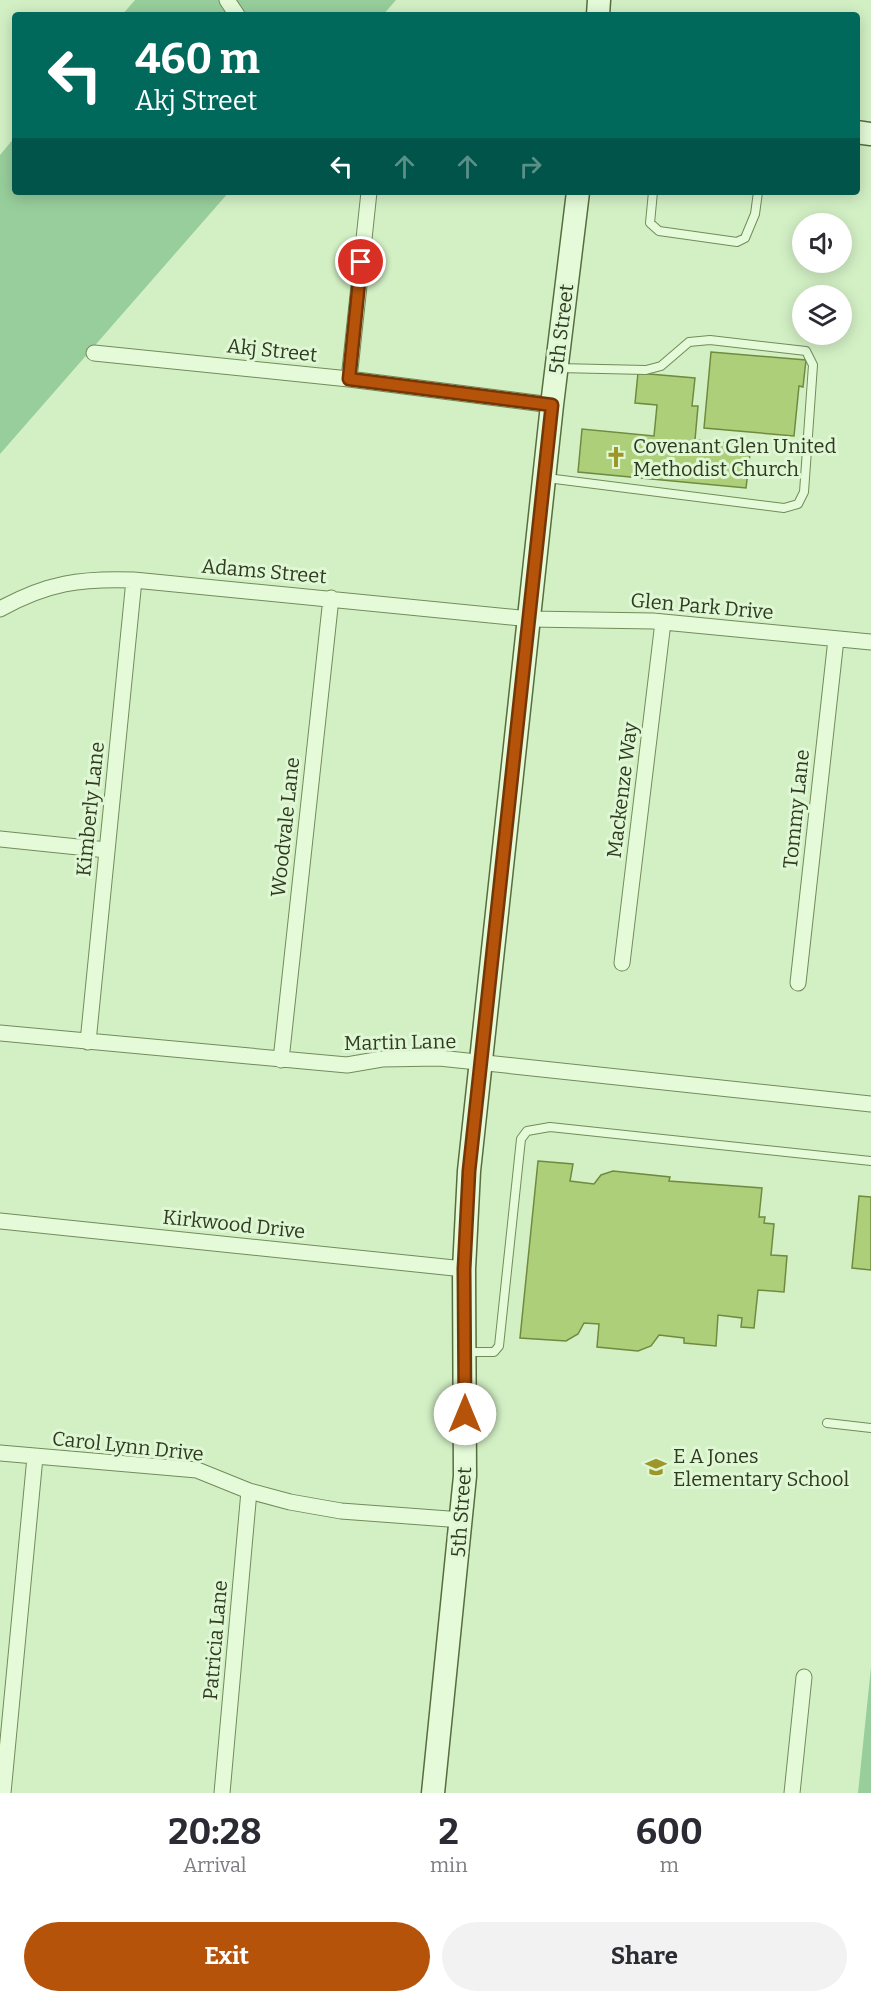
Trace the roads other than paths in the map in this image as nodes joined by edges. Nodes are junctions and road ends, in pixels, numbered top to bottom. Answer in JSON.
{"nodes":[{"id":1,"x":369,"y":195,"type":"edge"},
{"id":2,"x":578,"y":195,"type":"edge"},
{"id":3,"x":653,"y":195,"type":"edge"},
{"id":4,"x":757,"y":195,"type":"edge"},
{"id":5,"x":94,"y":353,"type":"dead end"},
{"id":6,"x":556,"y":368,"type":"junction"},
{"id":7,"x":349,"y":379,"type":"junction"},
{"id":8,"x":552,"y":405,"type":"junction"},
{"id":9,"x":545,"y":478,"type":"junction"},
{"id":10,"x":134,"y":580,"type":"junction"},
{"id":11,"x":331,"y":598,"type":"junction"},
{"id":12,"x":0,"y":609,"type":"edge"},
{"id":13,"x":530,"y":619,"type":"junction"},
{"id":14,"x":663,"y":622,"type":"junction"},
{"id":15,"x":836,"y":639,"type":"junction"},
{"id":16,"x":871,"y":642,"type":"edge"},
{"id":17,"x":0,"y":839,"type":"edge"},
{"id":18,"x":107,"y":850,"type":"junction"},
{"id":19,"x":622,"y":963,"type":"dead end"},
{"id":20,"x":798,"y":983,"type":"dead end"},
{"id":21,"x":0,"y":1033,"type":"edge"},
{"id":22,"x":88,"y":1042,"type":"junction"},
{"id":23,"x":281,"y":1060,"type":"junction"},
{"id":24,"x":481,"y":1064,"type":"junction"},
{"id":25,"x":871,"y":1104,"type":"edge"},
{"id":26,"x":871,"y":1161,"type":"edge"},
{"id":27,"x":0,"y":1221,"type":"edge"},
{"id":28,"x":464,"y":1269,"type":"junction"},
{"id":29,"x":464,"y":1352,"type":"junction"},
{"id":30,"x":827,"y":1423,"type":"dead end"},
{"id":31,"x":871,"y":1428,"type":"edge"},
{"id":32,"x":0,"y":1453,"type":"edge"},
{"id":33,"x":34,"y":1457,"type":"junction"},
{"id":34,"x":249,"y":1491,"type":"junction"},
{"id":35,"x":462,"y":1520,"type":"junction"},
{"id":36,"x":804,"y":1677,"type":"dead end"},
{"id":37,"x":3,"y":1793,"type":"edge"},
{"id":38,"x":222,"y":1793,"type":"edge"},
{"id":39,"x":433,"y":1793,"type":"edge"},
{"id":40,"x":792,"y":1793,"type":"edge"}],
"edges":[{"from":1,"to":7,"type":"street"},
{"from":2,"to":6,"type":"main road","name":"5th Street"},
{"from":3,"to":4,"type":"lane"},
{"from":5,"to":7,"type":"street","name":"Akj Street"},
{"from":6,"to":8,"type":"main road","name":"5th Street"},
{"from":6,"to":9,"type":"lane"},
{"from":7,"to":8,"type":"street","name":"Akj Street"},
{"from":8,"to":9,"type":"main road","name":"5th Street"},
{"from":9,"to":13,"type":"main road","name":"5th Street"},
{"from":10,"to":11,"type":"street","name":"Adams Street"},
{"from":10,"to":12,"type":"street","name":"Adams Street"},
{"from":10,"to":18,"type":"street","name":"Kimberly Lane"},
{"from":11,"to":13,"type":"street","name":"Adams Street"},
{"from":11,"to":23,"type":"street","name":"Woodvale Lane"},
{"from":13,"to":14,"type":"street","name":"Glen Park Drive"},
{"from":13,"to":24,"type":"main road","name":"5th Street"},
{"from":14,"to":15,"type":"street","name":"Glen Park Drive"},
{"from":14,"to":19,"type":"street","name":"Mackenze Way"},
{"from":15,"to":16,"type":"street","name":"Glen Park Drive"},
{"from":15,"to":20,"type":"street","name":"Tommy Lane"},
{"from":17,"to":18,"type":"street"},
{"from":18,"to":22,"type":"street","name":"Kimberly Lane"},
{"from":21,"to":22,"type":"street","name":"Martin Lane"},
{"from":22,"to":23,"type":"street","name":"Martin Lane"},
{"from":23,"to":24,"type":"street","name":"Martin Lane"},
{"from":24,"to":25,"type":"street","name":"Martin Lane"},
{"from":24,"to":28,"type":"main road","name":"5th Street"},
{"from":26,"to":29,"type":"lane"},
{"from":27,"to":28,"type":"street","name":"Kirkwood Drive"},
{"from":28,"to":29,"type":"main road","name":"5th Street"},
{"from":29,"to":35,"type":"main road","name":"5th Street"},
{"from":30,"to":31,"type":"lane"},
{"from":32,"to":33,"type":"street","name":"Carol Lynn Drive"},
{"from":33,"to":34,"type":"street","name":"Carol Lynn Drive"},
{"from":33,"to":37,"type":"street"},
{"from":34,"to":35,"type":"street","name":"Carol Lynn Drive"},
{"from":34,"to":38,"type":"street","name":"Patricia Lane"},
{"from":35,"to":39,"type":"main road","name":"5th Street"},
{"from":36,"to":40,"type":"street"}]}
